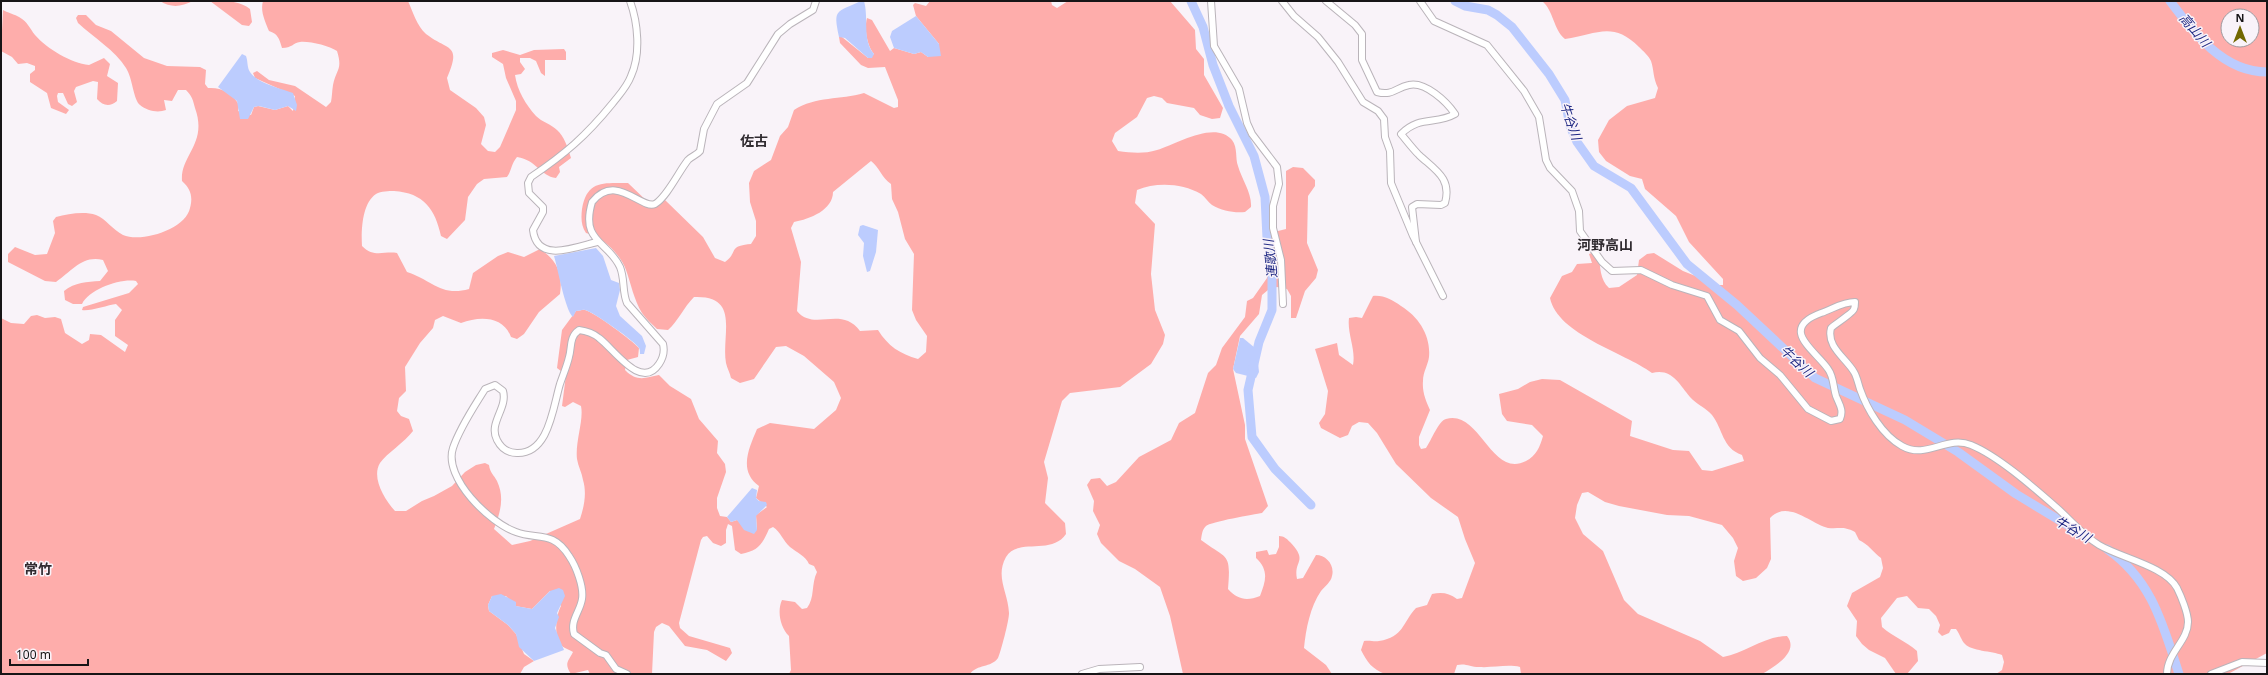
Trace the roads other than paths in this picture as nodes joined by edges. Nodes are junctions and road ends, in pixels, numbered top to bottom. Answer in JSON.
{"nodes":[{"id":1,"x":630,"y":1,"type":"edge"},
{"id":2,"x":816,"y":1,"type":"edge"},
{"id":3,"x":1211,"y":1,"type":"edge"},
{"id":4,"x":1282,"y":1,"type":"edge"},
{"id":5,"x":1326,"y":1,"type":"edge"},
{"id":6,"x":1420,"y":1,"type":"edge"},
{"id":7,"x":597,"y":242,"type":"junction"},
{"id":8,"x":1416,"y":242,"type":"junction"},
{"id":9,"x":1443,"y":296,"type":"dead end"},
{"id":10,"x":1282,"y":304,"type":"dead end"},
{"id":11,"x":2267,"y":663,"type":"edge"},
{"id":12,"x":1140,"y":667,"type":"dead end"},
{"id":13,"x":627,"y":674,"type":"edge"},
{"id":14,"x":1082,"y":674,"type":"edge"},
{"id":15,"x":2167,"y":674,"type":"edge"},
{"id":16,"x":2211,"y":674,"type":"edge"}],
"edges":[{"from":1,"to":7,"type":"street"},
{"from":2,"to":7,"type":"street"},
{"from":3,"to":10,"type":"street"},
{"from":4,"to":8,"type":"street"},
{"from":5,"to":8,"type":"street"},
{"from":6,"to":15,"type":"street"},
{"from":7,"to":13,"type":"street"},
{"from":8,"to":9,"type":"street"},
{"from":11,"to":16,"type":"street"},
{"from":12,"to":14,"type":"street"}]}
